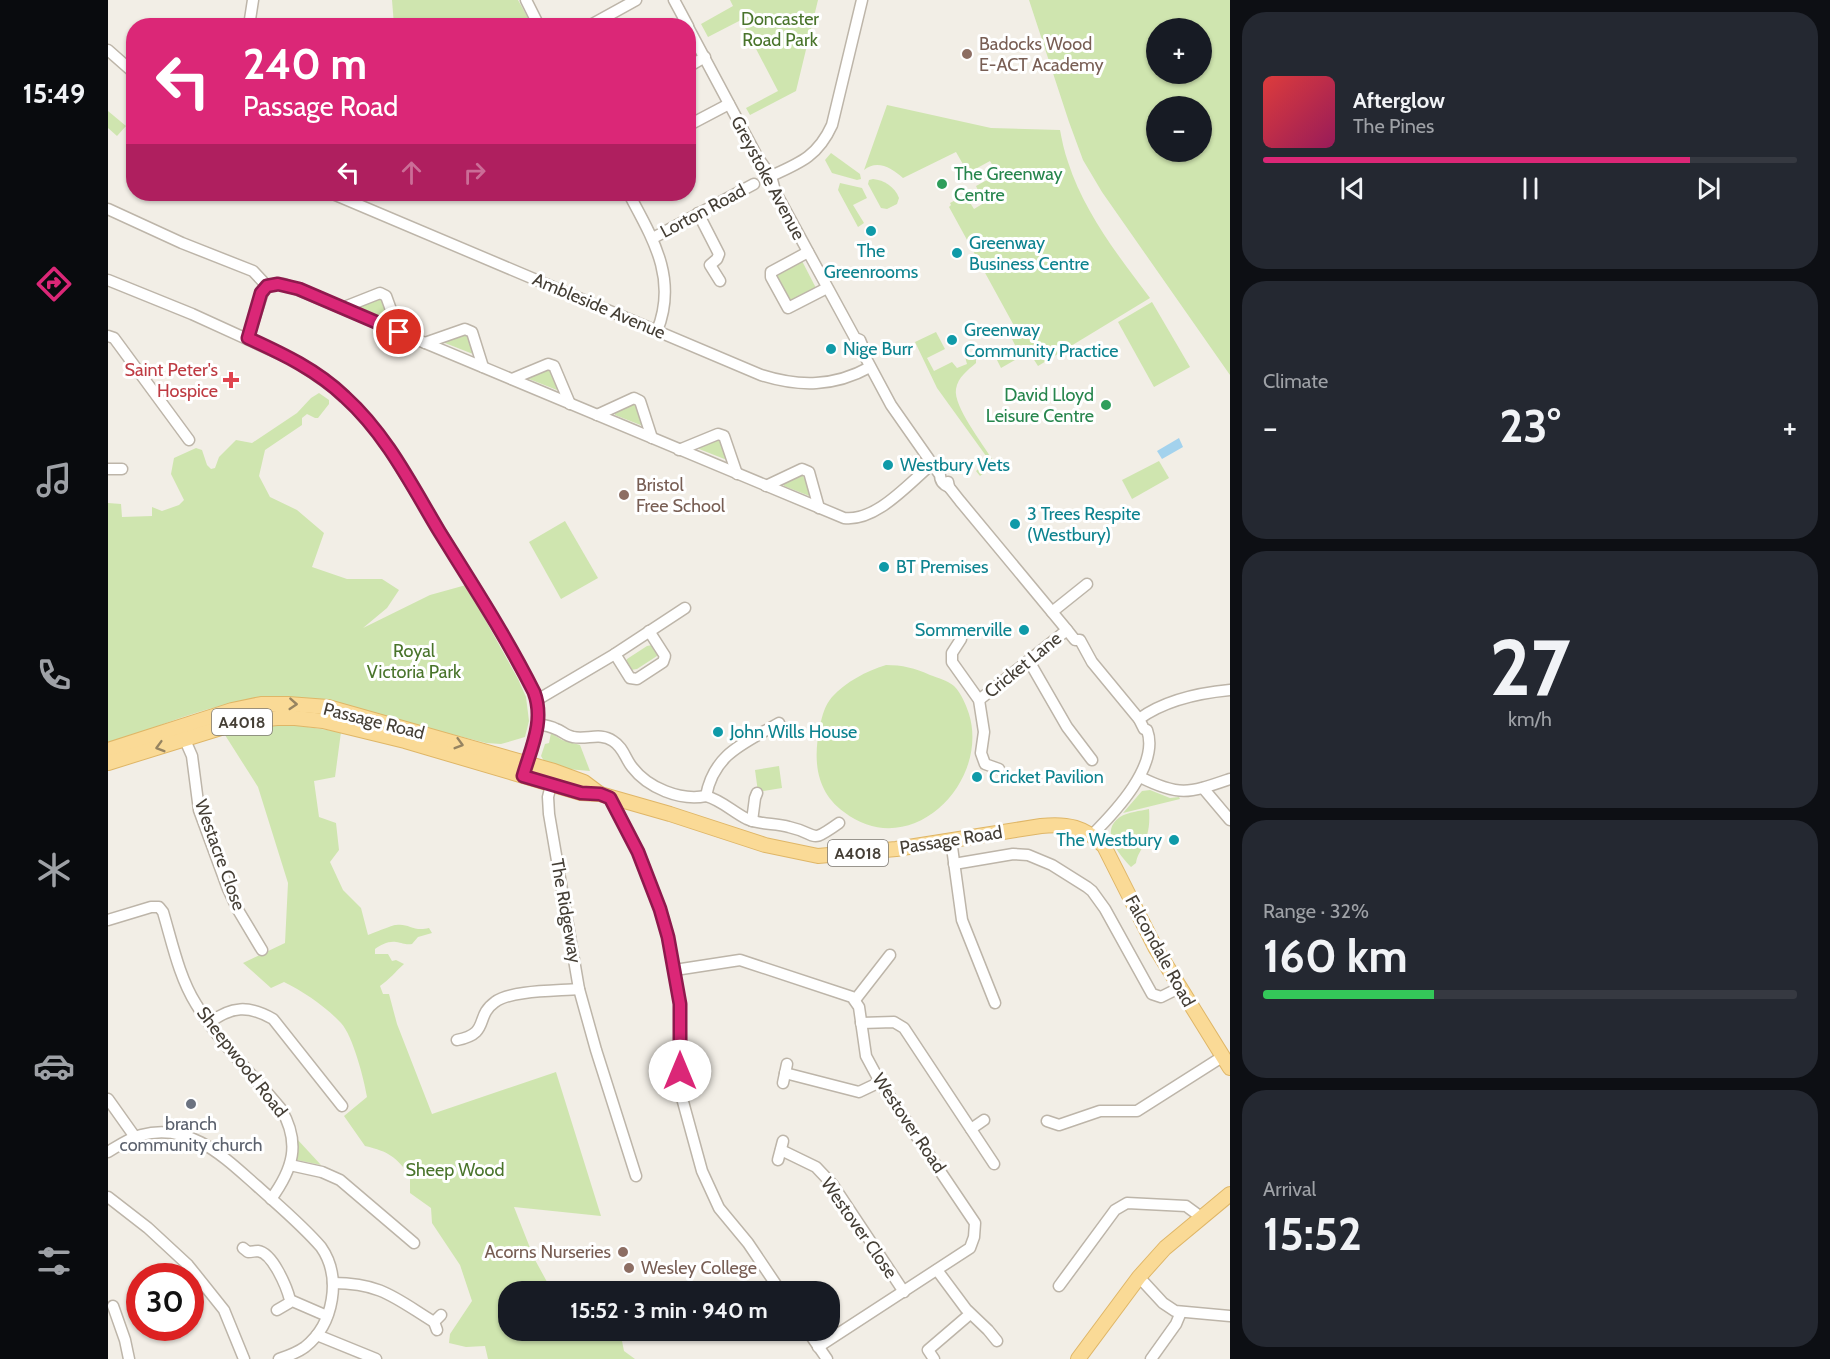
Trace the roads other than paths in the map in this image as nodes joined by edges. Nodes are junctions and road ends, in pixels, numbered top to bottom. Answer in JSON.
{"nodes":[{"id":1,"x":253,"y":0,"type":"edge"},
{"id":2,"x":526,"y":0,"type":"edge"},
{"id":3,"x":674,"y":0,"type":"edge"},
{"id":4,"x":862,"y":0,"type":"edge"},
{"id":5,"x":628,"y":2,"type":"edge"},
{"id":6,"x":250,"y":18,"type":"edge"},
{"id":7,"x":535,"y":18,"type":"edge"},
{"id":8,"x":602,"y":18,"type":"edge"},
{"id":9,"x":684,"y":18,"type":"edge"},
{"id":10,"x":696,"y":41,"type":"edge"},
{"id":11,"x":108,"y":50,"type":"edge"},
{"id":12,"x":705,"y":57,"type":"junction"},
{"id":13,"x":696,"y":62,"type":"edge"},
{"id":14,"x":126,"y":66,"type":"edge"},
{"id":15,"x":729,"y":104,"type":"junction"},
{"id":16,"x":696,"y":121,"type":"edge"},
{"id":17,"x":771,"y":176,"type":"junction"},
{"id":18,"x":754,"y":184,"type":"dead end"},
{"id":19,"x":350,"y":201,"type":"edge"},
{"id":20,"x":633,"y":201,"type":"edge"},
{"id":21,"x":108,"y":208,"type":"edge"},
{"id":22,"x":698,"y":213,"type":"junction"},
{"id":23,"x":653,"y":238,"type":"junction"},
{"id":24,"x":808,"y":252,"type":"junction"},
{"id":25,"x":108,"y":280,"type":"edge"},
{"id":26,"x":720,"y":281,"type":"dead end"},
{"id":27,"x":267,"y":286,"type":"junction"},
{"id":28,"x":827,"y":288,"type":"junction"},
{"id":29,"x":342,"y":308,"type":"junction"},
{"id":30,"x":657,"y":331,"type":"junction"},
{"id":31,"x":399,"y":332,"type":"junction"},
{"id":32,"x":108,"y":336,"type":"edge"},
{"id":33,"x":248,"y":338,"type":"junction"},
{"id":34,"x":425,"y":343,"type":"junction"},
{"id":35,"x":483,"y":367,"type":"junction"},
{"id":36,"x":870,"y":367,"type":"junction"},
{"id":37,"x":512,"y":379,"type":"junction"},
{"id":38,"x":570,"y":404,"type":"junction"},
{"id":39,"x":597,"y":415,"type":"junction"},
{"id":40,"x":652,"y":438,"type":"junction"},
{"id":41,"x":189,"y":441,"type":"dead end"},
{"id":42,"x":679,"y":450,"type":"junction"},
{"id":43,"x":931,"y":465,"type":"junction"},
{"id":44,"x":108,"y":469,"type":"edge"},
{"id":45,"x":122,"y":469,"type":"dead end"},
{"id":46,"x":737,"y":474,"type":"junction"},
{"id":47,"x":766,"y":486,"type":"junction"},
{"id":48,"x":819,"y":508,"type":"junction"},
{"id":49,"x":1087,"y":584,"type":"dead end"},
{"id":50,"x":685,"y":608,"type":"dead end"},
{"id":51,"x":1052,"y":612,"type":"junction"},
{"id":52,"x":1067,"y":630,"type":"junction"},
{"id":53,"x":649,"y":631,"type":"junction"},
{"id":54,"x":961,"y":639,"type":"dead end"},
{"id":55,"x":615,"y":654,"type":"junction"},
{"id":56,"x":1029,"y":661,"type":"junction"},
{"id":57,"x":1230,"y":690,"type":"edge"},
{"id":58,"x":537,"y":700,"type":"junction"},
{"id":59,"x":979,"y":700,"type":"junction"},
{"id":60,"x":779,"y":723,"type":"dead end"},
{"id":61,"x":538,"y":724,"type":"junction"},
{"id":62,"x":1141,"y":724,"type":"junction"},
{"id":63,"x":190,"y":739,"type":"junction"},
{"id":64,"x":108,"y":750,"type":"edge"},
{"id":65,"x":1092,"y":760,"type":"dead end"},
{"id":66,"x":108,"y":763,"type":"edge"},
{"id":67,"x":525,"y":769,"type":"junction"},
{"id":68,"x":999,"y":769,"type":"dead end"},
{"id":69,"x":1140,"y":777,"type":"junction"},
{"id":70,"x":553,"y":778,"type":"junction"},
{"id":71,"x":1230,"y":779,"type":"edge"},
{"id":72,"x":1203,"y":788,"type":"junction"},
{"id":73,"x":758,"y":793,"type":"dead end"},
{"id":74,"x":605,"y":796,"type":"junction"},
{"id":75,"x":706,"y":796,"type":"junction"},
{"id":76,"x":627,"y":802,"type":"junction"},
{"id":77,"x":1230,"y":820,"type":"edge"},
{"id":78,"x":752,"y":821,"type":"junction"},
{"id":79,"x":623,"y":822,"type":"junction"},
{"id":80,"x":839,"y":823,"type":"dead end"},
{"id":81,"x":1092,"y":836,"type":"junction"},
{"id":82,"x":951,"y":840,"type":"junction"},
{"id":83,"x":954,"y":864,"type":"junction"},
{"id":84,"x":108,"y":920,"type":"edge"},
{"id":85,"x":262,"y":950,"type":"dead end"},
{"id":86,"x":890,"y":955,"type":"dead end"},
{"id":87,"x":675,"y":970,"type":"junction"},
{"id":88,"x":1179,"y":987,"type":"junction"},
{"id":89,"x":579,"y":989,"type":"junction"},
{"id":90,"x":855,"y":1000,"type":"junction"},
{"id":91,"x":995,"y":1004,"type":"dead end"},
{"id":92,"x":209,"y":1023,"type":"junction"},
{"id":93,"x":861,"y":1023,"type":"junction"},
{"id":94,"x":465,"y":1040,"type":"dead end"},
{"id":95,"x":1226,"y":1062,"type":"edge"},
{"id":96,"x":785,"y":1073,"type":"dead end"},
{"id":97,"x":880,"y":1082,"type":"junction"},
{"id":98,"x":108,"y":1098,"type":"edge"},
{"id":99,"x":342,"y":1106,"type":"dead end"},
{"id":100,"x":984,"y":1120,"type":"dead end"},
{"id":101,"x":1051,"y":1127,"type":"dead end"},
{"id":102,"x":971,"y":1129,"type":"junction"},
{"id":103,"x":135,"y":1137,"type":"junction"},
{"id":104,"x":781,"y":1151,"type":"dead end"},
{"id":105,"x":108,"y":1152,"type":"edge"},
{"id":106,"x":994,"y":1164,"type":"dead end"},
{"id":107,"x":290,"y":1165,"type":"junction"},
{"id":108,"x":636,"y":1176,"type":"dead end"},
{"id":109,"x":1230,"y":1194,"type":"edge"},
{"id":110,"x":108,"y":1197,"type":"edge"},
{"id":111,"x":271,"y":1199,"type":"junction"},
{"id":112,"x":1201,"y":1217,"type":"junction"},
{"id":113,"x":413,"y":1241,"type":"dead end"},
{"id":114,"x":243,"y":1248,"type":"dead end"},
{"id":115,"x":937,"y":1270,"type":"junction"},
{"id":116,"x":1139,"y":1277,"type":"junction"},
{"id":117,"x":774,"y":1281,"type":"edge"},
{"id":118,"x":333,"y":1283,"type":"junction"},
{"id":119,"x":1059,"y":1286,"type":"dead end"},
{"id":120,"x":904,"y":1292,"type":"junction"},
{"id":121,"x":290,"y":1300,"type":"junction"},
{"id":122,"x":115,"y":1305,"type":"edge"},
{"id":123,"x":277,"y":1310,"type":"dead end"},
{"id":124,"x":1181,"y":1312,"type":"junction"},
{"id":125,"x":970,"y":1314,"type":"junction"},
{"id":126,"x":327,"y":1316,"type":"junction"},
{"id":127,"x":1230,"y":1316,"type":"edge"},
{"id":128,"x":437,"y":1322,"type":"dead end"},
{"id":129,"x":317,"y":1335,"type":"junction"},
{"id":130,"x":814,"y":1341,"type":"edge"},
{"id":131,"x":997,"y":1341,"type":"dead end"},
{"id":132,"x":818,"y":1347,"type":"junction"},
{"id":133,"x":129,"y":1359,"type":"edge"},
{"id":134,"x":244,"y":1359,"type":"edge"},
{"id":135,"x":279,"y":1359,"type":"edge"},
{"id":136,"x":376,"y":1359,"type":"edge"},
{"id":137,"x":827,"y":1359,"type":"edge"},
{"id":138,"x":934,"y":1359,"type":"edge"},
{"id":139,"x":1078,"y":1359,"type":"edge"},
{"id":140,"x":1151,"y":1359,"type":"edge"}],
"edges":[{"from":1,"to":6,"type":"street"},
{"from":2,"to":7,"type":"street"},
{"from":3,"to":9,"type":"street","name":"Greystoke Avenue"},
{"from":4,"to":17,"type":"street"},
{"from":5,"to":8,"type":"street"},
{"from":10,"to":12,"type":"street","name":"Greystoke Avenue"},
{"from":11,"to":14,"type":"street"},
{"from":12,"to":13,"type":"street"},
{"from":12,"to":15,"type":"street","name":"Greystoke Avenue"},
{"from":15,"to":16,"type":"street","name":"Greystoke Avenue"},
{"from":15,"to":17,"type":"street","name":"Greystoke Avenue"},
{"from":17,"to":24,"type":"street","name":"Greystoke Avenue"},
{"from":18,"to":22,"type":"street","name":"Lorton Road"},
{"from":19,"to":30,"type":"street","name":"Ambleside Avenue"},
{"from":20,"to":23,"type":"street"},
{"from":21,"to":27,"type":"street"},
{"from":22,"to":23,"type":"street","name":"Lorton Road"},
{"from":22,"to":26,"type":"street"},
{"from":23,"to":30,"type":"street"},
{"from":24,"to":28,"type":"street","name":"Greystoke Avenue"},
{"from":24,"to":28,"type":"street","name":"Greystoke Avenue"},
{"from":25,"to":33,"type":"street"},
{"from":27,"to":29,"type":"street"},
{"from":27,"to":33,"type":"street"},
{"from":28,"to":36,"type":"street","name":"Greystoke Avenue"},
{"from":29,"to":31,"type":"street"},
{"from":29,"to":31,"type":"street"},
{"from":30,"to":36,"type":"street","name":"Ambleside Avenue"},
{"from":31,"to":34,"type":"street"},
{"from":32,"to":41,"type":"street"},
{"from":33,"to":58,"type":"street"},
{"from":34,"to":35,"type":"street"},
{"from":34,"to":35,"type":"street"},
{"from":35,"to":37,"type":"street"},
{"from":36,"to":43,"type":"street","name":"Greystoke Avenue"},
{"from":37,"to":38,"type":"street"},
{"from":37,"to":38,"type":"street"},
{"from":38,"to":39,"type":"street"},
{"from":39,"to":40,"type":"street"},
{"from":39,"to":40,"type":"street"},
{"from":40,"to":42,"type":"street"},
{"from":42,"to":46,"type":"street"},
{"from":42,"to":46,"type":"street"},
{"from":43,"to":48,"type":"street"},
{"from":43,"to":51,"type":"street","name":"Greystoke Avenue"},
{"from":44,"to":45,"type":"street"},
{"from":46,"to":47,"type":"street"},
{"from":47,"to":48,"type":"street"},
{"from":47,"to":48,"type":"street"},
{"from":49,"to":51,"type":"street"},
{"from":50,"to":53,"type":"street"},
{"from":51,"to":52,"type":"street","name":"Greystoke Avenue"},
{"from":52,"to":56,"type":"street","name":"Cricket Lane"},
{"from":52,"to":62,"type":"street","name":"Greystoke Avenue"},
{"from":53,"to":55,"type":"street"},
{"from":53,"to":55,"type":"street"},
{"from":54,"to":59,"type":"street"},
{"from":55,"to":58,"type":"street"},
{"from":56,"to":59,"type":"street","name":"Cricket Lane"},
{"from":56,"to":65,"type":"street"},
{"from":57,"to":62,"type":"street"},
{"from":58,"to":61,"type":"street"},
{"from":59,"to":68,"type":"street"},
{"from":60,"to":75,"type":"street"},
{"from":61,"to":67,"type":"street"},
{"from":61,"to":75,"type":"street"},
{"from":62,"to":69,"type":"street","name":"Greystoke Avenue"},
{"from":63,"to":66,"type":"main road","name":"Passage Road","number":"A4018","one_way":true},
{"from":63,"to":67,"type":"main road","name":"Passage Road","number":"A4018"},
{"from":63,"to":85,"type":"street","name":"Westacre Close"},
{"from":64,"to":67,"type":"main road","name":"Passage Road","number":"A4018","one_way":true},
{"from":67,"to":70,"type":"main road","name":"Passage Road","number":"A4018"},
{"from":69,"to":72,"type":"street"},
{"from":69,"to":81,"type":"street","name":"Greystoke Avenue"},
{"from":70,"to":74,"type":"main road","name":"Passage Road","number":"A4018"},
{"from":70,"to":89,"type":"street","name":"The Ridgeway"},
{"from":71,"to":72,"type":"street"},
{"from":72,"to":77,"type":"street"},
{"from":73,"to":78,"type":"street"},
{"from":74,"to":76,"type":"main road","name":"Passage Road","number":"A4018"},
{"from":74,"to":79,"type":"street"},
{"from":75,"to":78,"type":"street"},
{"from":76,"to":79,"type":"street"},
{"from":76,"to":82,"type":"main road","name":"Passage Road","number":"A4018"},
{"from":78,"to":80,"type":"street"},
{"from":79,"to":87,"type":"street"},
{"from":81,"to":82,"type":"main road","name":"Passage Road","number":"A4018"},
{"from":81,"to":88,"type":"main road","name":"Falcondale Road","number":"A4018"},
{"from":82,"to":83,"type":"street"},
{"from":83,"to":88,"type":"street"},
{"from":83,"to":91,"type":"street"},
{"from":84,"to":92,"type":"street","name":"Sheepwood Road"},
{"from":86,"to":90,"type":"street"},
{"from":87,"to":90,"type":"street"},
{"from":87,"to":117,"type":"street"},
{"from":88,"to":95,"type":"main road","name":"Falcondale Road","number":"A4018"},
{"from":89,"to":94,"type":"street"},
{"from":89,"to":108,"type":"street","name":"The Ridgeway"},
{"from":90,"to":93,"type":"street","name":"Westover Road"},
{"from":92,"to":99,"type":"street"},
{"from":92,"to":107,"type":"street","name":"Sheepwood Road"},
{"from":93,"to":97,"type":"street","name":"Westover Road"},
{"from":93,"to":102,"type":"street"},
{"from":95,"to":101,"type":"street"},
{"from":96,"to":97,"type":"street"},
{"from":97,"to":115,"type":"street","name":"Westover Road"},
{"from":98,"to":103,"type":"street"},
{"from":100,"to":102,"type":"street"},
{"from":102,"to":106,"type":"street"},
{"from":103,"to":105,"type":"street"},
{"from":103,"to":111,"type":"street"},
{"from":104,"to":120,"type":"street","name":"Westover Close"},
{"from":107,"to":111,"type":"street","name":"Sheepwood Road"},
{"from":107,"to":113,"type":"street"},
{"from":109,"to":112,"type":"main road"},
{"from":110,"to":134,"type":"street"},
{"from":111,"to":118,"type":"street"},
{"from":112,"to":116,"type":"main road"},
{"from":112,"to":119,"type":"street"},
{"from":114,"to":121,"type":"street"},
{"from":115,"to":120,"type":"street","name":"Westover Road"},
{"from":115,"to":125,"type":"street"},
{"from":116,"to":124,"type":"street"},
{"from":116,"to":139,"type":"main road"},
{"from":118,"to":126,"type":"street"},
{"from":118,"to":128,"type":"street"},
{"from":120,"to":132,"type":"street","name":"Westover Road"},
{"from":121,"to":123,"type":"street"},
{"from":121,"to":126,"type":"street"},
{"from":122,"to":133,"type":"street"},
{"from":124,"to":127,"type":"street"},
{"from":124,"to":140,"type":"street"},
{"from":125,"to":131,"type":"street"},
{"from":125,"to":138,"type":"street"},
{"from":126,"to":129,"type":"street"},
{"from":129,"to":135,"type":"street"},
{"from":129,"to":136,"type":"street"},
{"from":130,"to":132,"type":"street"},
{"from":132,"to":137,"type":"street"}]}
